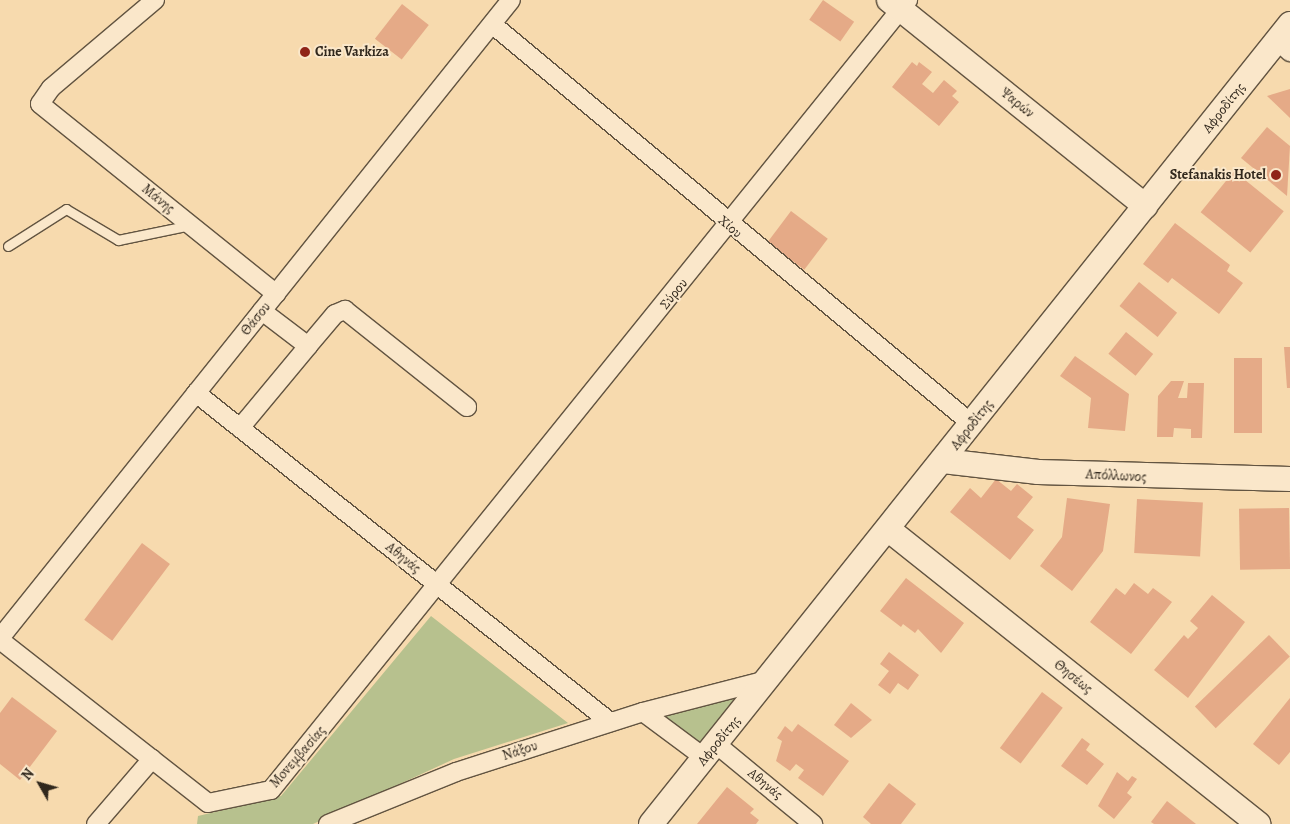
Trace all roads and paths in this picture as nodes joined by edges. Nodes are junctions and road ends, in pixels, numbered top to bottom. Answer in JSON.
{"nodes":[{"id":1,"x":155,"y":0,"type":"edge"},
{"id":2,"x":511,"y":0,"type":"edge"},
{"id":3,"x":899,"y":3,"type":"edge"},
{"id":4,"x":492,"y":24,"type":"junction"},
{"id":5,"x":1286,"y":38,"type":"edge"},
{"id":6,"x":1145,"y":206,"type":"junction"},
{"id":7,"x":191,"y":225,"type":"junction"},
{"id":8,"x":728,"y":225,"type":"junction"},
{"id":9,"x":8,"y":246,"type":"dead end"},
{"id":10,"x":276,"y":294,"type":"junction"},
{"id":11,"x":262,"y":311,"type":"junction"},
{"id":12,"x":308,"y":346,"type":"junction"},
{"id":13,"x":196,"y":393,"type":"junction"},
{"id":14,"x":467,"y":407,"type":"dead end"},
{"id":15,"x":972,"y":424,"type":"junction"},
{"id":16,"x":240,"y":428,"type":"junction"},
{"id":17,"x":943,"y":461,"type":"junction"},
{"id":18,"x":1290,"y":479,"type":"edge"},
{"id":19,"x":888,"y":530,"type":"junction"},
{"id":20,"x":440,"y":587,"type":"junction"},
{"id":21,"x":0,"y":639,"type":"edge"},
{"id":22,"x":768,"y":680,"type":"junction"},
{"id":23,"x":642,"y":712,"type":"junction"},
{"id":24,"x":610,"y":722,"type":"junction"},
{"id":25,"x":710,"y":751,"type":"junction"},
{"id":26,"x":152,"y":759,"type":"junction"},
{"id":27,"x":96,"y":824,"type":"edge"},
{"id":28,"x":328,"y":824,"type":"edge"},
{"id":29,"x":651,"y":824,"type":"edge"},
{"id":30,"x":813,"y":824,"type":"edge"},
{"id":31,"x":1258,"y":824,"type":"edge"}],
"edges":[{"from":1,"to":7,"type":"street","name":"Μάνης"},
{"from":2,"to":4,"type":"street","name":"Θάσου"},
{"from":3,"to":6,"type":"street","name":"Ψαρών"},
{"from":3,"to":8,"type":"street","name":"Σύρου"},
{"from":4,"to":8,"type":"street","name":"Χίου"},
{"from":4,"to":10,"type":"street","name":"Θάσου"},
{"from":5,"to":6,"type":"street","name":"Αφροδίτης"},
{"from":6,"to":15,"type":"street","name":"Αφροδίτης"},
{"from":7,"to":9,"type":"lane"},
{"from":7,"to":10,"type":"street","name":"Μάνης"},
{"from":8,"to":15,"type":"street","name":"Χίου"},
{"from":8,"to":20,"type":"street","name":"Σύρου"},
{"from":10,"to":11,"type":"street","name":"Θάσου"},
{"from":11,"to":12,"type":"street"},
{"from":11,"to":13,"type":"street","name":"Θάσου"},
{"from":12,"to":14,"type":"street"},
{"from":12,"to":16,"type":"street"},
{"from":13,"to":16,"type":"street","name":"Αθηνάς"},
{"from":13,"to":21,"type":"street","name":"Θάσου"},
{"from":15,"to":17,"type":"street","name":"Αφροδίτης"},
{"from":16,"to":20,"type":"street","name":"Αθηνάς"},
{"from":17,"to":18,"type":"street","name":"Απόλλωνος"},
{"from":17,"to":19,"type":"street","name":"Αφροδίτης"},
{"from":19,"to":22,"type":"street","name":"Αφροδίτης"},
{"from":19,"to":31,"type":"street","name":"Θησέως"},
{"from":20,"to":24,"type":"street","name":"Αθηνάς"},
{"from":20,"to":26,"type":"street","name":"Movεμβασίας"},
{"from":21,"to":26,"type":"street","name":"Movεμβασίας"},
{"from":22,"to":23,"type":"street","name":"Νάξου"},
{"from":22,"to":25,"type":"street","name":"Αφροδίτης"},
{"from":23,"to":24,"type":"street","name":"Νάξου"},
{"from":23,"to":25,"type":"street"},
{"from":24,"to":28,"type":"street","name":"Νάξου"},
{"from":25,"to":29,"type":"street","name":"Αφροδίτης"},
{"from":25,"to":30,"type":"street","name":"Αθηνάς"},
{"from":26,"to":27,"type":"street"}]}
